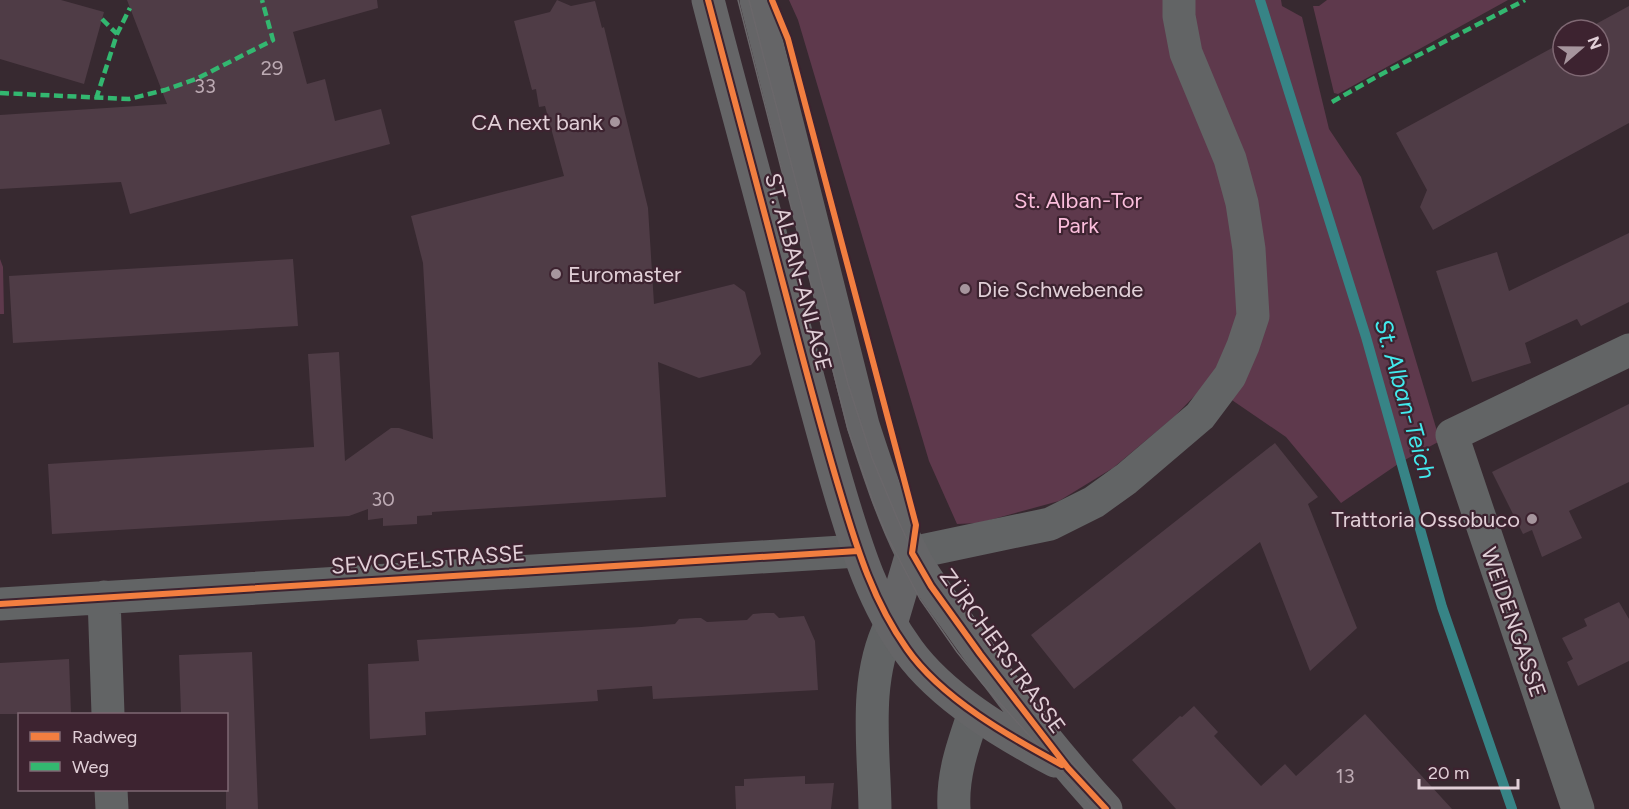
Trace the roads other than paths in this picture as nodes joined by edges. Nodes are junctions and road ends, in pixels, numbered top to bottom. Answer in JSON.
{"nodes":[{"id":1,"x":708,"y":0,"type":"edge"},
{"id":2,"x":756,"y":0,"type":"edge"},
{"id":3,"x":1179,"y":0,"type":"edge"},
{"id":4,"x":1629,"y":350,"type":"edge"},
{"id":5,"x":858,"y":551,"type":"junction"},
{"id":6,"x":912,"y":553,"type":"junction"},
{"id":7,"x":104,"y":597,"type":"junction"},
{"id":8,"x":0,"y":604,"type":"edge"},
{"id":9,"x":954,"y":617,"type":"junction"},
{"id":10,"x":891,"y":624,"type":"junction"},
{"id":11,"x":980,"y":654,"type":"junction"},
{"id":12,"x":108,"y":713,"type":"edge"},
{"id":13,"x":974,"y":713,"type":"junction"},
{"id":14,"x":1068,"y":768,"type":"junction"},
{"id":15,"x":111,"y":791,"type":"edge"},
{"id":16,"x":112,"y":809,"type":"edge"},
{"id":17,"x":875,"y":809,"type":"edge"},
{"id":18,"x":954,"y":809,"type":"edge"},
{"id":19,"x":1106,"y":809,"type":"edge"},
{"id":20,"x":1578,"y":809,"type":"edge"}],
"edges":[{"from":1,"to":5,"type":"main road","name":"ST. ALBAN-ANLAGE"},
{"from":2,"to":6,"type":"main road","name":"ST. ALBAN-ANLAGE"},
{"from":3,"to":6,"type":"street"},
{"from":4,"to":20,"type":"street","name":"WEIDENGASSE"},
{"from":5,"to":6,"type":"main road"},
{"from":5,"to":7,"type":"street","name":"SEVOGELSTRASSE"},
{"from":5,"to":10,"type":"main road","name":"ZÜRCHERSTRASSE"},
{"from":6,"to":9,"type":"main road","name":"ZÜRCHERSTRASSE"},
{"from":6,"to":10,"type":"main road"},
{"from":7,"to":8,"type":"street","name":"SEVOGELSTRASSE"},
{"from":7,"to":12,"type":"street"},
{"from":9,"to":10,"type":"main road"},
{"from":9,"to":11,"type":"main road","name":"ZÜRCHERSTRASSE"},
{"from":10,"to":13,"type":"main road","name":"ZÜRCHERSTRASSE"},
{"from":10,"to":17,"type":"street"},
{"from":11,"to":13,"type":"main road"},
{"from":11,"to":14,"type":"main road","name":"ZÜRCHERSTRASSE"},
{"from":13,"to":14,"type":"main road","name":"ZÜRCHERSTRASSE"},
{"from":13,"to":18,"type":"street"},
{"from":14,"to":19,"type":"main road","name":"ZÜRCHERSTRASSE"},
{"from":15,"to":16,"type":"street"}]}
